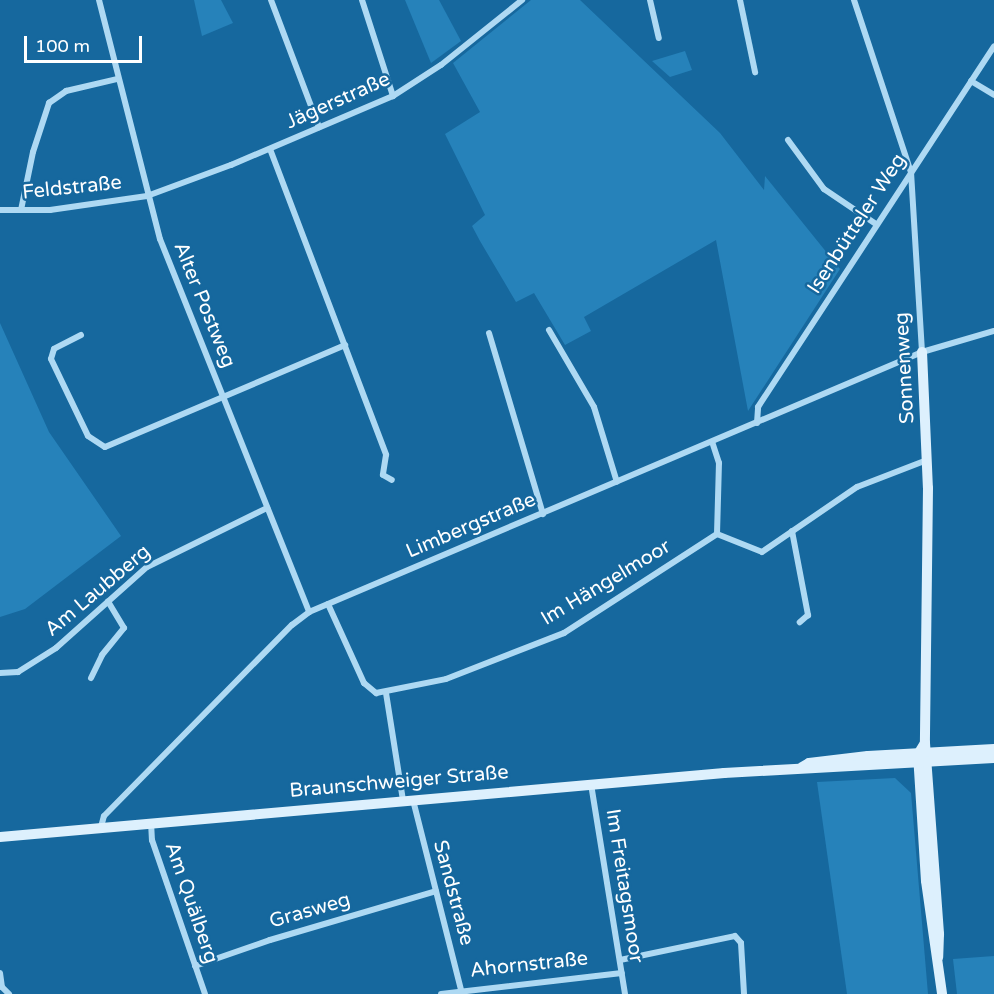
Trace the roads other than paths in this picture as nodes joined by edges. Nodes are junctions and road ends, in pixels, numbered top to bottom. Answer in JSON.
{"nodes":[{"id":1,"x":99,"y":0,"type":"edge"},
{"id":2,"x":271,"y":0,"type":"edge"},
{"id":3,"x":362,"y":0,"type":"edge"},
{"id":4,"x":650,"y":0,"type":"edge"},
{"id":5,"x":740,"y":0,"type":"edge"},
{"id":6,"x":854,"y":0,"type":"edge"},
{"id":7,"x":520,"y":1,"type":"edge"},
{"id":8,"x":659,"y":38,"type":"dead end"},
{"id":9,"x":994,"y":46,"type":"edge"},
{"id":10,"x":755,"y":72,"type":"dead end"},
{"id":11,"x":117,"y":79,"type":"junction"},
{"id":12,"x":971,"y":81,"type":"junction"},
{"id":13,"x":994,"y":95,"type":"edge"},
{"id":14,"x":393,"y":96,"type":"junction"},
{"id":15,"x":319,"y":127,"type":"junction"},
{"id":16,"x":788,"y":140,"type":"dead end"},
{"id":17,"x":270,"y":149,"type":"junction"},
{"id":18,"x":911,"y":172,"type":"junction"},
{"id":19,"x":147,"y":196,"type":"junction"},
{"id":20,"x":0,"y":210,"type":"edge"},
{"id":21,"x":21,"y":210,"type":"junction"},
{"id":22,"x":876,"y":224,"type":"junction"},
{"id":23,"x":549,"y":330,"type":"dead end"},
{"id":24,"x":994,"y":331,"type":"edge"},
{"id":25,"x":489,"y":333,"type":"dead end"},
{"id":26,"x":81,"y":335,"type":"dead end"},
{"id":27,"x":345,"y":345,"type":"junction"},
{"id":28,"x":922,"y":352,"type":"junction"},
{"id":29,"x":223,"y":396,"type":"junction"},
{"id":30,"x":757,"y":423,"type":"junction"},
{"id":31,"x":712,"y":442,"type":"junction"},
{"id":32,"x":927,"y":460,"type":"junction"},
{"id":33,"x":392,"y":480,"type":"dead end"},
{"id":34,"x":617,"y":482,"type":"junction"},
{"id":35,"x":267,"y":508,"type":"junction"},
{"id":36,"x":543,"y":514,"type":"junction"},
{"id":37,"x":792,"y":531,"type":"junction"},
{"id":38,"x":717,"y":534,"type":"junction"},
{"id":39,"x":108,"y":601,"type":"junction"},
{"id":40,"x":328,"y":604,"type":"junction"},
{"id":41,"x":309,"y":612,"type":"junction"},
{"id":42,"x":800,"y":622,"type":"dead end"},
{"id":43,"x":0,"y":674,"type":"edge"},
{"id":44,"x":92,"y":678,"type":"dead end"},
{"id":45,"x":386,"y":693,"type":"junction"},
{"id":46,"x":994,"y":749,"type":"edge"},
{"id":47,"x":923,"y":755,"type":"junction"},
{"id":48,"x":994,"y":758,"type":"edge"},
{"id":49,"x":591,"y":784,"type":"junction"},
{"id":50,"x":406,"y":797,"type":"junction"},
{"id":51,"x":151,"y":822,"type":"junction"},
{"id":52,"x":101,"y":827,"type":"junction"},
{"id":53,"x":0,"y":837,"type":"edge"},
{"id":54,"x":436,"y":891,"type":"junction"},
{"id":55,"x":620,"y":960,"type":"junction"},
{"id":56,"x":195,"y":966,"type":"junction"},
{"id":57,"x":0,"y":973,"type":"edge"},
{"id":58,"x":622,"y":973,"type":"junction"},
{"id":59,"x":1,"y":989,"type":"edge"},
{"id":60,"x":462,"y":991,"type":"edge"},
{"id":61,"x":9,"y":994,"type":"edge"},
{"id":62,"x":205,"y":994,"type":"edge"},
{"id":63,"x":441,"y":994,"type":"edge"},
{"id":64,"x":625,"y":994,"type":"edge"},
{"id":65,"x":744,"y":994,"type":"edge"},
{"id":66,"x":942,"y":994,"type":"edge"}],
"edges":[{"from":1,"to":11,"type":"street","name":"Alter Postweg"},
{"from":2,"to":15,"type":"street"},
{"from":3,"to":14,"type":"street"},
{"from":4,"to":8,"type":"street"},
{"from":5,"to":10,"type":"street"},
{"from":6,"to":18,"type":"street","name":"Sonnenweg"},
{"from":7,"to":14,"type":"street","name":"Jägerstraße"},
{"from":9,"to":12,"type":"street","name":"Isenbütteler Weg"},
{"from":11,"to":19,"type":"street","name":"Alter Postweg"},
{"from":11,"to":21,"type":"street"},
{"from":12,"to":13,"type":"street"},
{"from":12,"to":18,"type":"street","name":"Isenbütteler Weg"},
{"from":14,"to":15,"type":"street","name":"Jägerstraße"},
{"from":15,"to":17,"type":"street","name":"Jägerstraße"},
{"from":16,"to":22,"type":"street"},
{"from":17,"to":19,"type":"street","name":"Jägerstraße"},
{"from":17,"to":27,"type":"street"},
{"from":18,"to":22,"type":"street","name":"Isenbütteler Weg"},
{"from":18,"to":28,"type":"street","name":"Sonnenweg"},
{"from":19,"to":21,"type":"street","name":"Feldstraße"},
{"from":19,"to":29,"type":"street","name":"Alter Postweg"},
{"from":20,"to":21,"type":"street","name":"Feldstraße"},
{"from":22,"to":30,"type":"street","name":"Isenbütteler Weg"},
{"from":23,"to":34,"type":"street"},
{"from":24,"to":28,"type":"street","name":"Limbergstraße"},
{"from":25,"to":36,"type":"street"},
{"from":26,"to":29,"type":"street"},
{"from":27,"to":29,"type":"street"},
{"from":27,"to":33,"type":"street"},
{"from":28,"to":30,"type":"street","name":"Limbergstraße"},
{"from":28,"to":32,"type":"street","name":"Sonnenweg"},
{"from":29,"to":35,"type":"street","name":"Alter Postweg"},
{"from":30,"to":31,"type":"street","name":"Limbergstraße"},
{"from":31,"to":34,"type":"street","name":"Limbergstraße"},
{"from":31,"to":38,"type":"street"},
{"from":32,"to":37,"type":"street"},
{"from":32,"to":47,"type":"street","name":"Sonnenweg"},
{"from":34,"to":36,"type":"street","name":"Limbergstraße"},
{"from":35,"to":39,"type":"street","name":"Am Laubberg"},
{"from":35,"to":41,"type":"street","name":"Alter Postweg"},
{"from":36,"to":40,"type":"street","name":"Limbergstraße"},
{"from":37,"to":38,"type":"street"},
{"from":37,"to":42,"type":"street"},
{"from":38,"to":45,"type":"street","name":"Im Hängelmoor"},
{"from":39,"to":43,"type":"street","name":"Am Laubberg"},
{"from":39,"to":44,"type":"street"},
{"from":40,"to":41,"type":"street","name":"Limbergstraße"},
{"from":40,"to":45,"type":"street"},
{"from":41,"to":52,"type":"street","name":"Limbergstraße"},
{"from":45,"to":50,"type":"street"},
{"from":46,"to":47,"type":"street","name":"Braunschweiger Straße"},
{"from":47,"to":48,"type":"street","name":"Braunschweiger Straße"},
{"from":47,"to":49,"type":"street","name":"Braunschweiger Straße"},
{"from":47,"to":66,"type":"street","name":"Sonnenweg"},
{"from":49,"to":50,"type":"street","name":"Braunschweiger Straße"},
{"from":49,"to":55,"type":"street","name":"Im Freitagsmoor"},
{"from":50,"to":51,"type":"street","name":"Braunschweiger Straße"},
{"from":50,"to":54,"type":"street","name":"Sandstraße"},
{"from":51,"to":52,"type":"street","name":"Braunschweiger Straße"},
{"from":51,"to":56,"type":"street","name":"Am Quälberg"},
{"from":52,"to":53,"type":"street","name":"Braunschweiger Straße"},
{"from":54,"to":56,"type":"street","name":"Grasweg"},
{"from":54,"to":60,"type":"street","name":"Sandstraße"},
{"from":55,"to":58,"type":"street","name":"Im Freitagsmoor"},
{"from":55,"to":65,"type":"street"},
{"from":56,"to":62,"type":"street","name":"Am Quälberg"},
{"from":57,"to":59,"type":"street"},
{"from":58,"to":60,"type":"street","name":"Ahornstraße"},
{"from":58,"to":64,"type":"street","name":"Im Freitagsmoor"},
{"from":59,"to":61,"type":"street"},
{"from":60,"to":63,"type":"street","name":"Ahornstraße"}]}
